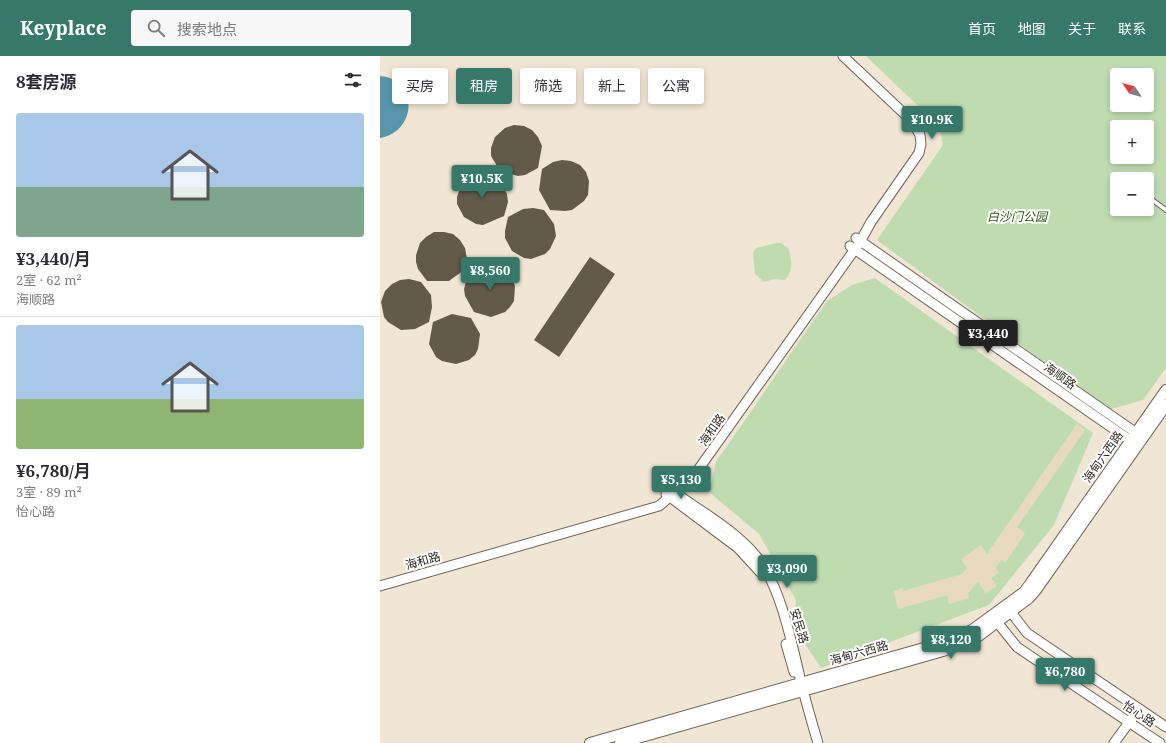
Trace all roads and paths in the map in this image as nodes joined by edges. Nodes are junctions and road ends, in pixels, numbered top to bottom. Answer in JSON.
{"nodes":[{"id":1,"x":837,"y":56,"type":"edge"},
{"id":2,"x":843,"y":56,"type":"edge"},
{"id":3,"x":1154,"y":201,"type":"edge"},
{"id":4,"x":1166,"y":210,"type":"edge"},
{"id":5,"x":855,"y":244,"type":"junction"},
{"id":6,"x":1166,"y":390,"type":"edge"},
{"id":7,"x":1166,"y":405,"type":"edge"},
{"id":8,"x":1137,"y":439,"type":"junction"},
{"id":9,"x":670,"y":493,"type":"junction"},
{"id":10,"x":380,"y":582,"type":"edge"},
{"id":11,"x":380,"y":586,"type":"edge"},
{"id":12,"x":1008,"y":608,"type":"junction"},
{"id":13,"x":995,"y":619,"type":"junction"},
{"id":14,"x":801,"y":688,"type":"junction"},
{"id":15,"x":1140,"y":709,"type":"junction"},
{"id":16,"x":1130,"y":723,"type":"junction"},
{"id":17,"x":1166,"y":727,"type":"edge"},
{"id":18,"x":590,"y":743,"type":"edge"},
{"id":19,"x":620,"y":743,"type":"edge"},
{"id":20,"x":815,"y":743,"type":"edge"},
{"id":21,"x":818,"y":743,"type":"edge"},
{"id":22,"x":1114,"y":743,"type":"edge"},
{"id":23,"x":1118,"y":743,"type":"edge"},
{"id":24,"x":1160,"y":743,"type":"edge"}],
"edges":[{"from":1,"to":5,"type":"street"},
{"from":2,"to":5,"type":"street"},
{"from":3,"to":4,"type":"lane"},
{"from":5,"to":8,"type":"street","name":"海顺路"},
{"from":5,"to":9,"type":"street","name":"海和路"},
{"from":6,"to":8,"type":"main road","name":"海甸六西路"},
{"from":7,"to":8,"type":"main road","name":"海甸六西路"},
{"from":8,"to":12,"type":"main road","name":"海甸六西路"},
{"from":9,"to":10,"type":"street","name":"海和路"},
{"from":9,"to":11,"type":"street","name":"海和路"},
{"from":9,"to":14,"type":"street","name":"安民路"},
{"from":12,"to":13,"type":"main road","name":"海甸六西路"},
{"from":12,"to":15,"type":"street","name":"怡心路"},
{"from":13,"to":14,"type":"main road","name":"海甸六西路"},
{"from":13,"to":16,"type":"street","name":"怡心路"},
{"from":14,"to":18,"type":"main road","name":"海甸六西路"},
{"from":14,"to":19,"type":"main road","name":"海甸六西路"},
{"from":14,"to":20,"type":"street","name":"安民路"},
{"from":14,"to":21,"type":"street","name":"安民路"},
{"from":15,"to":16,"type":"street"},
{"from":15,"to":17,"type":"street","name":"怡心路"},
{"from":16,"to":22,"type":"street"},
{"from":16,"to":23,"type":"street"},
{"from":16,"to":24,"type":"street","name":"怡心路"}]}
